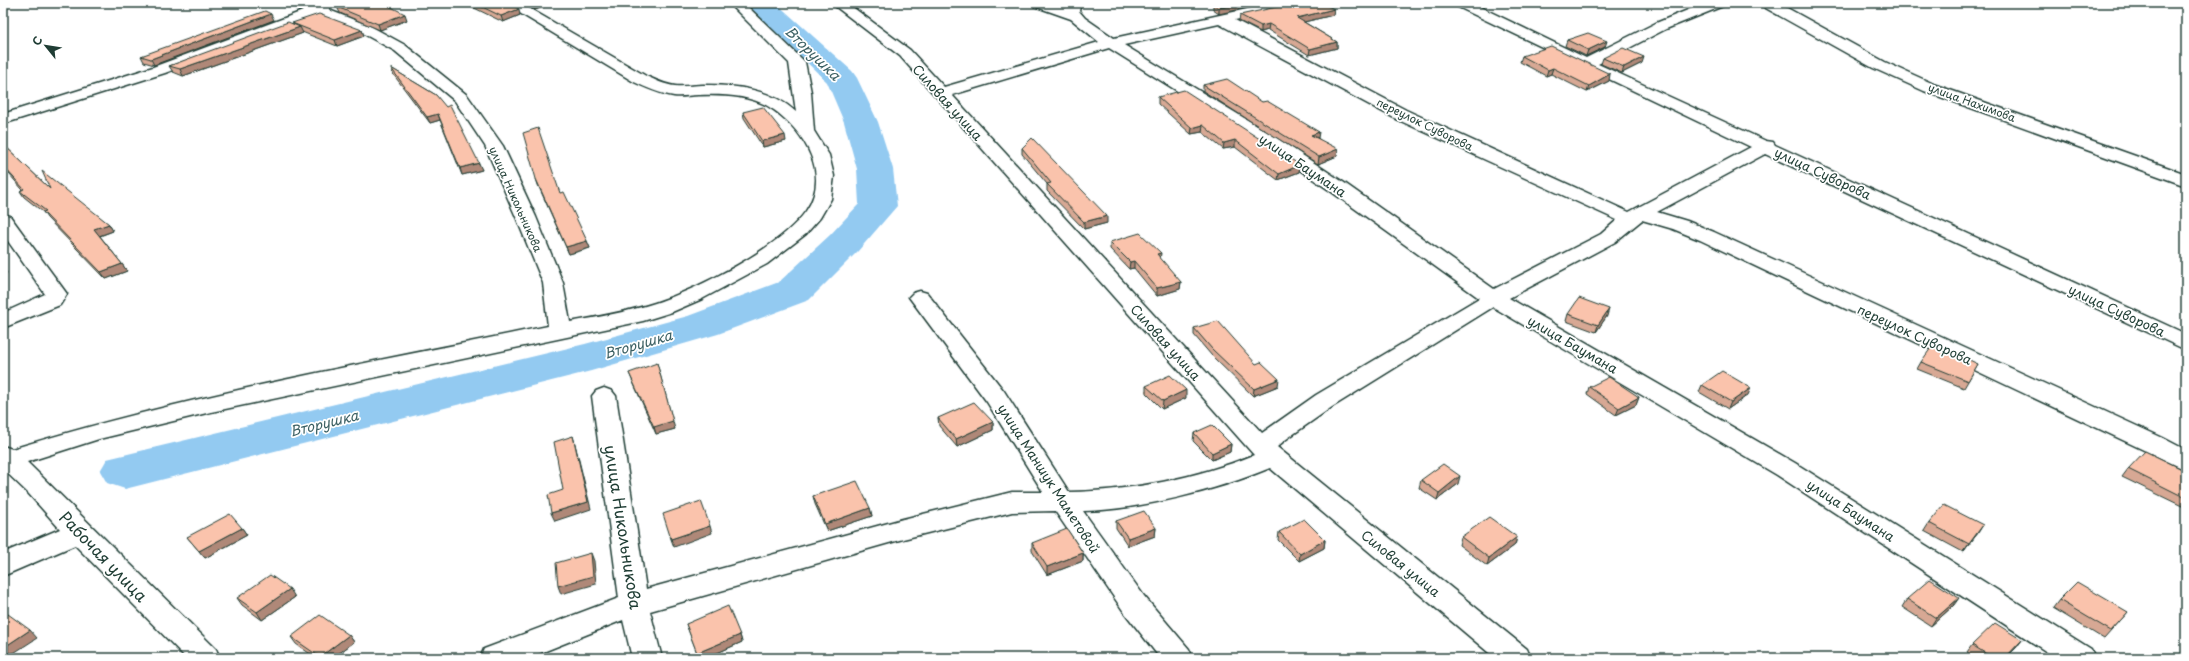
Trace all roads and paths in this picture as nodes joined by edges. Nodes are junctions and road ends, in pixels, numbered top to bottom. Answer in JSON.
{"nodes":[{"id":1,"x":296,"y":3,"type":"edge"},
{"id":2,"x":337,"y":3,"type":"edge"},
{"id":3,"x":510,"y":3,"type":"edge"},
{"id":4,"x":736,"y":3,"type":"edge"},
{"id":5,"x":838,"y":3,"type":"edge"},
{"id":6,"x":1039,"y":3,"type":"edge"},
{"id":7,"x":1295,"y":3,"type":"edge"},
{"id":8,"x":1461,"y":3,"type":"edge"},
{"id":9,"x":1718,"y":3,"type":"edge"},
{"id":10,"x":1767,"y":3,"type":"edge"},
{"id":11,"x":1075,"y":9,"type":"edge"},
{"id":12,"x":316,"y":10,"type":"junction"},
{"id":13,"x":1223,"y":20,"type":"junction"},
{"id":14,"x":1111,"y":44,"type":"junction"},
{"id":15,"x":1586,"y":64,"type":"junction"},
{"id":16,"x":940,"y":92,"type":"junction"},
{"id":17,"x":3,"y":119,"type":"edge"},
{"id":18,"x":806,"y":131,"type":"junction"},
{"id":19,"x":1767,"y":146,"type":"junction"},
{"id":20,"x":2186,"y":180,"type":"edge"},
{"id":21,"x":1635,"y":217,"type":"junction"},
{"id":22,"x":3,"y":220,"type":"edge"},
{"id":23,"x":920,"y":297,"type":"dead end"},
{"id":24,"x":1493,"y":298,"type":"junction"},
{"id":25,"x":3,"y":321,"type":"edge"},
{"id":26,"x":560,"y":330,"type":"junction"},
{"id":27,"x":2186,"y":343,"type":"edge"},
{"id":28,"x":604,"y":396,"type":"dead end"},
{"id":29,"x":1267,"y":452,"type":"junction"},
{"id":30,"x":6,"y":457,"type":"edge"},
{"id":31,"x":2186,"y":461,"type":"edge"},
{"id":32,"x":1060,"y":500,"type":"junction"},
{"id":33,"x":79,"y":532,"type":"junction"},
{"id":34,"x":3,"y":565,"type":"edge"},
{"id":35,"x":634,"y":604,"type":"junction"},
{"id":36,"x":204,"y":658,"type":"edge"},
{"id":37,"x":495,"y":658,"type":"edge"},
{"id":38,"x":647,"y":658,"type":"edge"},
{"id":39,"x":1178,"y":658,"type":"edge"},
{"id":40,"x":1516,"y":658,"type":"edge"},
{"id":41,"x":2080,"y":658,"type":"edge"}],
"edges":[{"from":1,"to":12,"type":"street","name":"улица Никольникова"},
{"from":2,"to":12,"type":"street"},
{"from":3,"to":18,"type":"street"},
{"from":4,"to":18,"type":"street"},
{"from":5,"to":16,"type":"street","name":"Силовая улица"},
{"from":6,"to":11,"type":"street","name":"улица Баумана"},
{"from":7,"to":13,"type":"street"},
{"from":8,"to":15,"type":"street","name":"улица Суворова"},
{"from":9,"to":15,"type":"street"},
{"from":10,"to":20,"type":"street","name":"улица Нахимова"},
{"from":11,"to":14,"type":"street","name":"улица Баумана"},
{"from":12,"to":17,"type":"street"},
{"from":12,"to":26,"type":"street","name":"улица Никольникова"},
{"from":13,"to":14,"type":"street"},
{"from":13,"to":21,"type":"street","name":"переулок Суворова"},
{"from":14,"to":16,"type":"street"},
{"from":14,"to":24,"type":"street","name":"улица Баумана"},
{"from":15,"to":19,"type":"street","name":"улица Суворова"},
{"from":16,"to":29,"type":"street","name":"Силовая улица"},
{"from":18,"to":26,"type":"street"},
{"from":19,"to":21,"type":"street"},
{"from":19,"to":27,"type":"street","name":"улица Суворова"},
{"from":21,"to":24,"type":"street"},
{"from":21,"to":31,"type":"street","name":"переулок Суворова"},
{"from":22,"to":25,"type":"street"},
{"from":23,"to":32,"type":"street","name":"улица Маншук Маметовой"},
{"from":24,"to":29,"type":"street"},
{"from":24,"to":41,"type":"street","name":"улица Баумана"},
{"from":26,"to":30,"type":"street"},
{"from":28,"to":35,"type":"street","name":"улица Никольникова"},
{"from":29,"to":32,"type":"street"},
{"from":29,"to":40,"type":"street","name":"Силовая улица"},
{"from":30,"to":33,"type":"street","name":"Рабочая улица"},
{"from":32,"to":35,"type":"street"},
{"from":32,"to":39,"type":"street","name":"улица Маншук Маметовой"},
{"from":33,"to":34,"type":"street"},
{"from":33,"to":36,"type":"street","name":"Рабочая улица"},
{"from":35,"to":37,"type":"street"},
{"from":35,"to":38,"type":"street","name":"улица Никольникова"}]}
